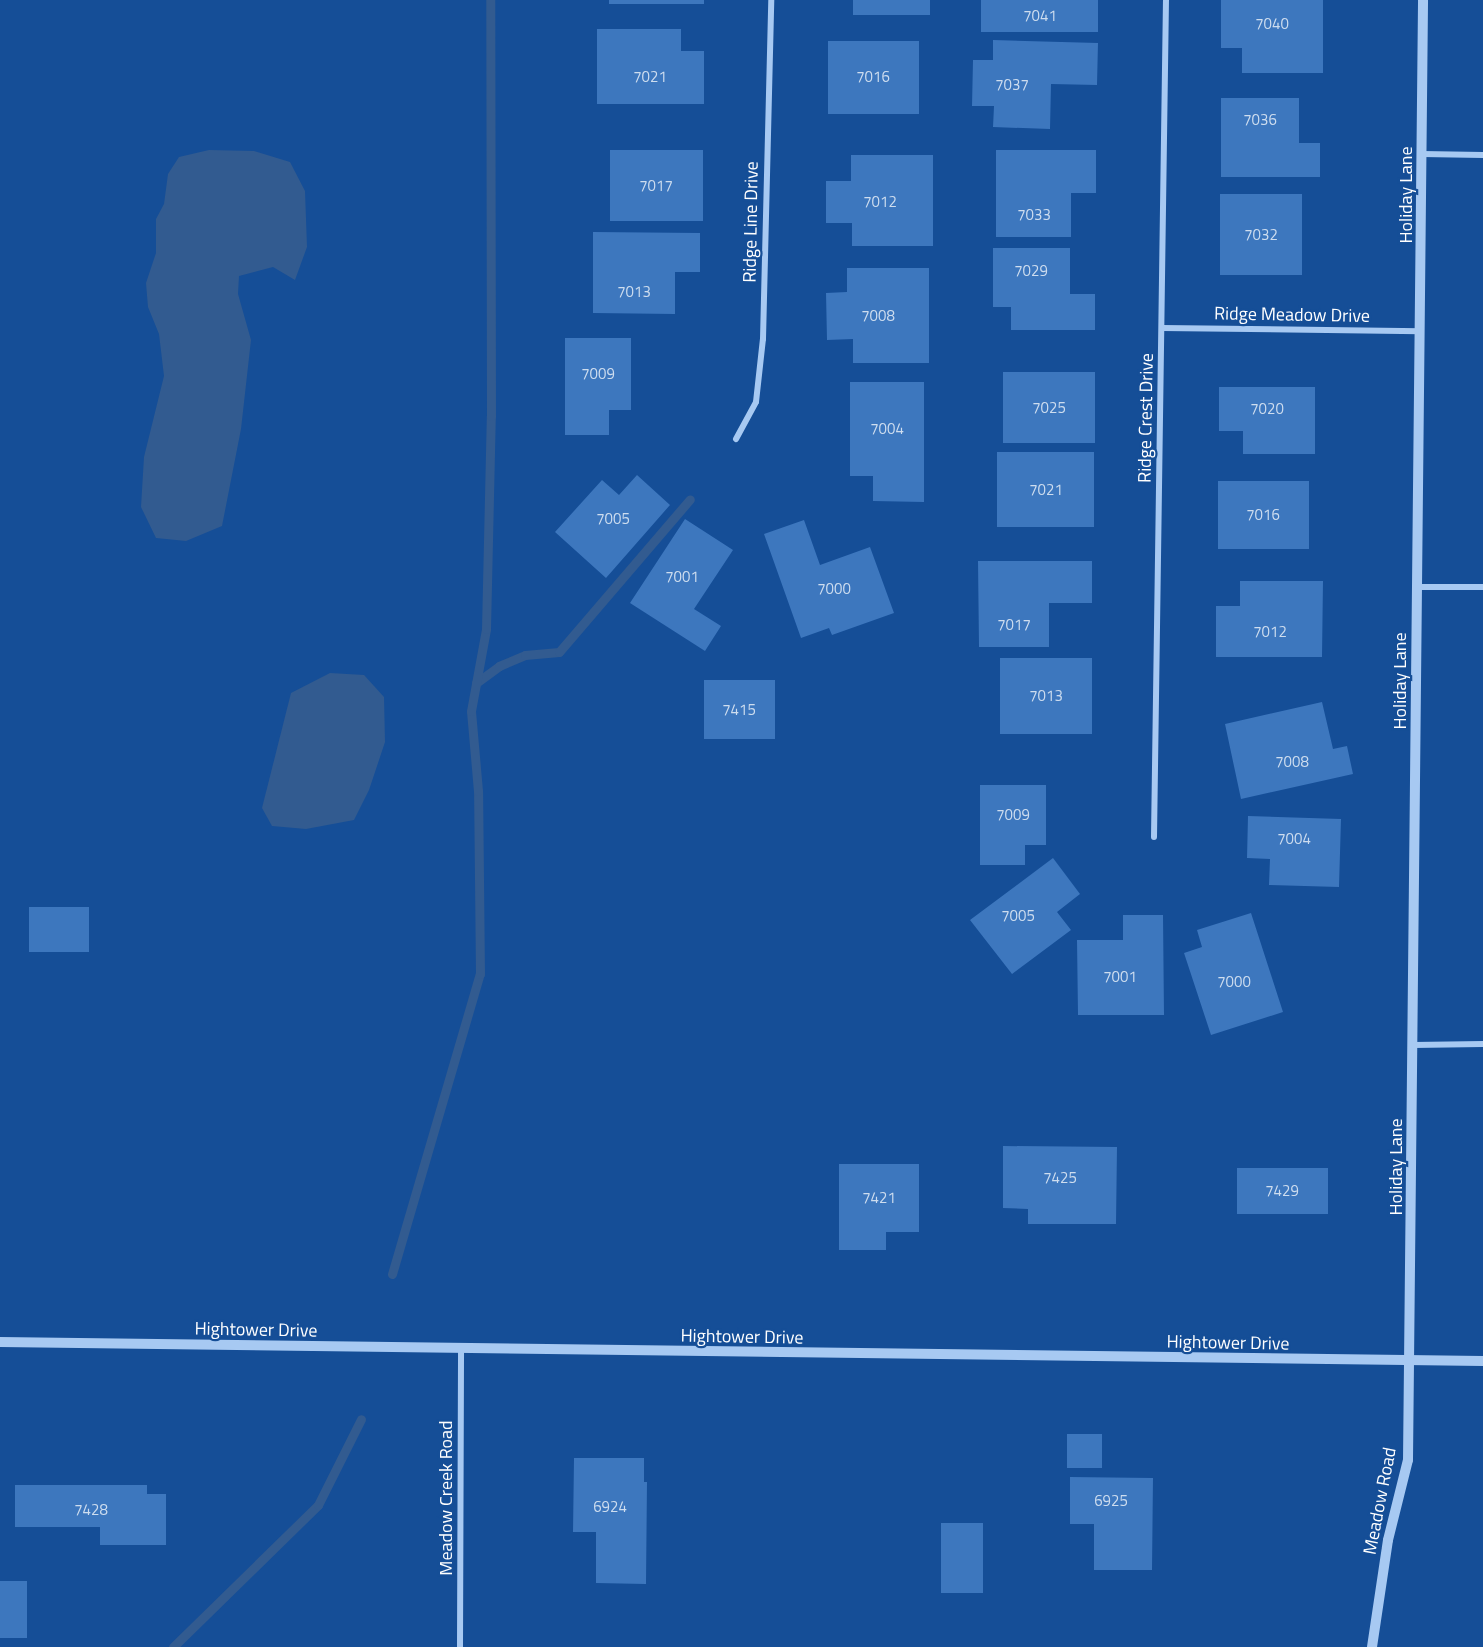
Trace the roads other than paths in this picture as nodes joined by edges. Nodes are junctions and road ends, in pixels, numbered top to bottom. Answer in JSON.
{"nodes":[{"id":1,"x":771,"y":0,"type":"edge"},
{"id":2,"x":1166,"y":0,"type":"edge"},
{"id":3,"x":1423,"y":0,"type":"edge"},
{"id":4,"x":1422,"y":154,"type":"junction"},
{"id":5,"x":1483,"y":156,"type":"edge"},
{"id":6,"x":1162,"y":328,"type":"junction"},
{"id":7,"x":1422,"y":331,"type":"junction"},
{"id":8,"x":736,"y":439,"type":"dead end"},
{"id":9,"x":1417,"y":587,"type":"junction"},
{"id":10,"x":1483,"y":587,"type":"edge"},
{"id":11,"x":1154,"y":837,"type":"dead end"},
{"id":12,"x":1483,"y":1044,"type":"edge"},
{"id":13,"x":1413,"y":1045,"type":"junction"},
{"id":14,"x":0,"y":1342,"type":"edge"},
{"id":15,"x":461,"y":1350,"type":"junction"},
{"id":16,"x":1483,"y":1361,"type":"edge"},
{"id":17,"x":1411,"y":1362,"type":"junction"},
{"id":18,"x":460,"y":1647,"type":"edge"},
{"id":19,"x":1372,"y":1647,"type":"edge"}],
"edges":[{"from":1,"to":8,"type":"street","name":"Ridge Line Drive"},
{"from":2,"to":6,"type":"street","name":"Ridge Crest Drive"},
{"from":3,"to":4,"type":"street","name":"Holiday Lane"},
{"from":4,"to":5,"type":"street"},
{"from":4,"to":7,"type":"street","name":"Holiday Lane"},
{"from":6,"to":7,"type":"street","name":"Ridge Meadow Drive"},
{"from":6,"to":11,"type":"street","name":"Ridge Crest Drive"},
{"from":7,"to":9,"type":"street","name":"Holiday Lane"},
{"from":9,"to":10,"type":"street"},
{"from":9,"to":13,"type":"street","name":"Holiday Lane"},
{"from":12,"to":13,"type":"street"},
{"from":13,"to":17,"type":"street","name":"Holiday Lane"},
{"from":14,"to":15,"type":"street","name":"Hightower Drive"},
{"from":15,"to":17,"type":"street","name":"Hightower Drive"},
{"from":15,"to":18,"type":"street","name":"Meadow Creek Road"},
{"from":16,"to":17,"type":"street","name":"Hightower Drive"},
{"from":17,"to":19,"type":"street","name":"Meadow Road"}]}
